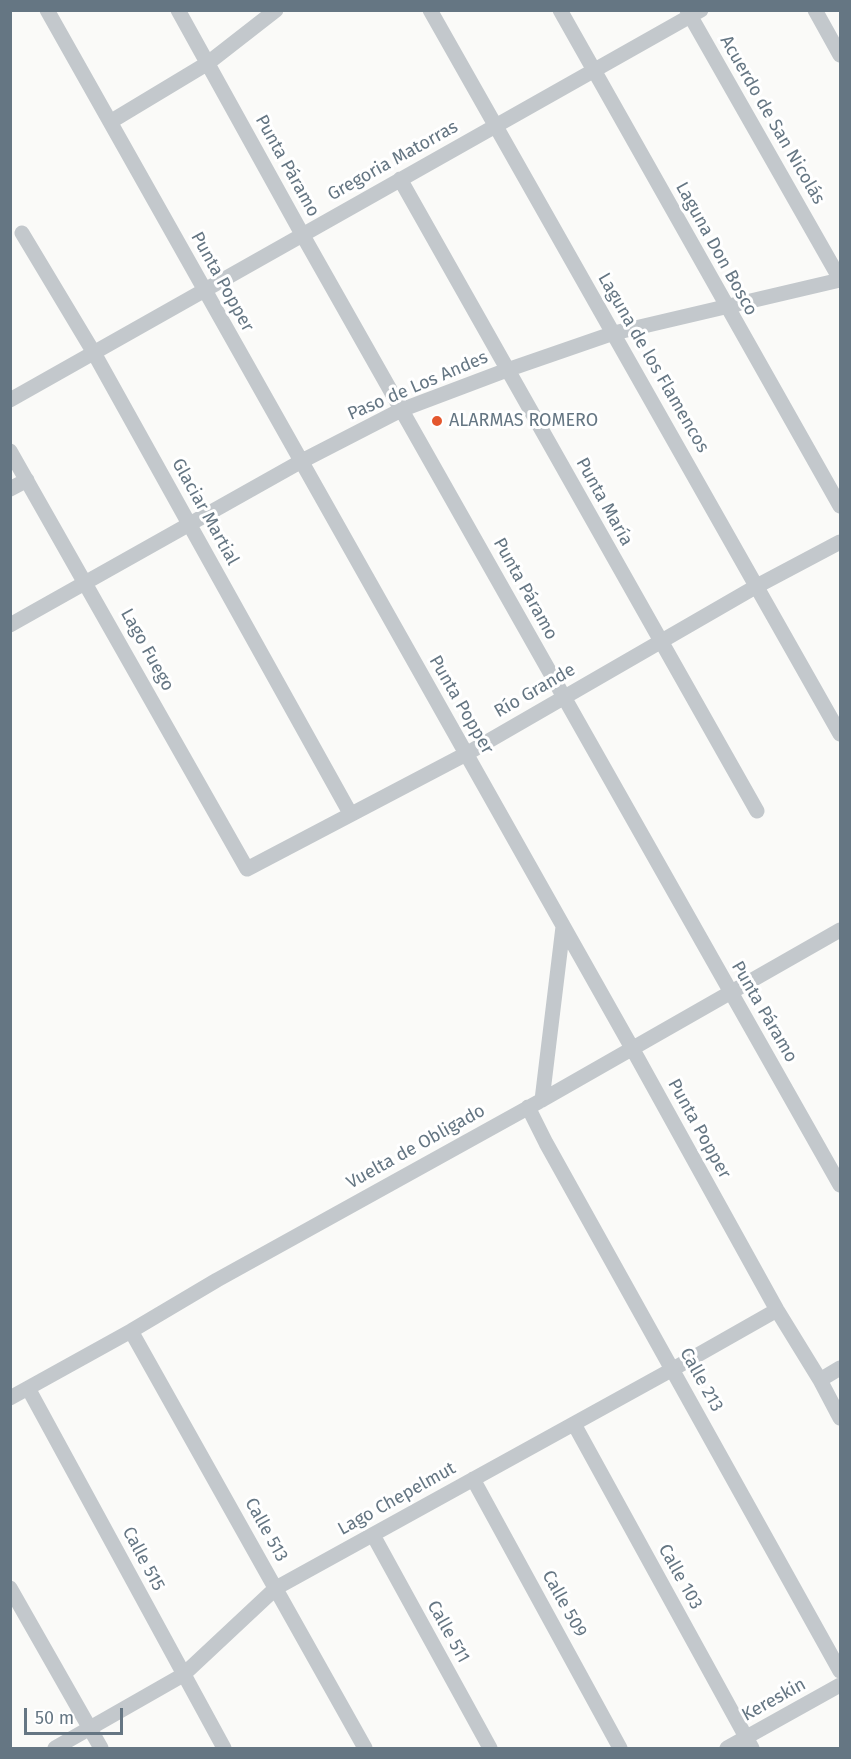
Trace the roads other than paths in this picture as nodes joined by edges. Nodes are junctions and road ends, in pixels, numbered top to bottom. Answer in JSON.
{"nodes":[{"id":1,"x":47,"y":10,"type":"edge"},
{"id":2,"x":178,"y":10,"type":"edge"},
{"id":3,"x":276,"y":10,"type":"edge"},
{"id":4,"x":430,"y":10,"type":"edge"},
{"id":5,"x":560,"y":10,"type":"edge"},
{"id":6,"x":815,"y":10,"type":"edge"},
{"id":7,"x":693,"y":12,"type":"edge"},
{"id":8,"x":840,"y":56,"type":"edge"},
{"id":9,"x":208,"y":63,"type":"junction"},
{"id":10,"x":593,"y":71,"type":"junction"},
{"id":11,"x":110,"y":122,"type":"junction"},
{"id":12,"x":494,"y":126,"type":"junction"},
{"id":13,"x":400,"y":179,"type":"junction"},
{"id":14,"x":22,"y":233,"type":"dead end"},
{"id":15,"x":302,"y":234,"type":"junction"},
{"id":16,"x":840,"y":280,"type":"edge"},
{"id":17,"x":204,"y":290,"type":"junction"},
{"id":18,"x":726,"y":307,"type":"junction"},
{"id":19,"x":614,"y":333,"type":"junction"},
{"id":20,"x":94,"y":353,"type":"junction"},
{"id":21,"x":507,"y":370,"type":"junction"},
{"id":22,"x":10,"y":400,"type":"edge"},
{"id":23,"x":401,"y":410,"type":"junction"},
{"id":24,"x":10,"y":451,"type":"edge"},
{"id":25,"x":300,"y":462,"type":"junction"},
{"id":26,"x":27,"y":480,"type":"junction"},
{"id":27,"x":10,"y":489,"type":"edge"},
{"id":28,"x":840,"y":506,"type":"edge"},
{"id":29,"x":188,"y":523,"type":"junction"},
{"id":30,"x":840,"y":542,"type":"edge"},
{"id":31,"x":86,"y":582,"type":"junction"},
{"id":32,"x":757,"y":586,"type":"junction"},
{"id":33,"x":10,"y":625,"type":"edge"},
{"id":34,"x":660,"y":642,"type":"junction"},
{"id":35,"x":563,"y":697,"type":"junction"},
{"id":36,"x":840,"y":734,"type":"edge"},
{"id":37,"x":466,"y":754,"type":"junction"},
{"id":38,"x":757,"y":811,"type":"dead end"},
{"id":39,"x":350,"y":813,"type":"junction"},
{"id":40,"x":247,"y":869,"type":"joint"},
{"id":41,"x":563,"y":927,"type":"junction"},
{"id":42,"x":840,"y":930,"type":"edge"},
{"id":43,"x":730,"y":993,"type":"junction"},
{"id":44,"x":632,"y":1048,"type":"junction"},
{"id":45,"x":542,"y":1100,"type":"junction"},
{"id":46,"x":528,"y":1107,"type":"junction"},
{"id":47,"x":840,"y":1185,"type":"edge"},
{"id":48,"x":777,"y":1310,"type":"junction"},
{"id":49,"x":131,"y":1331,"type":"junction"},
{"id":50,"x":840,"y":1368,"type":"edge"},
{"id":51,"x":673,"y":1369,"type":"junction"},
{"id":52,"x":820,"y":1380,"type":"junction"},
{"id":53,"x":28,"y":1388,"type":"junction"},
{"id":54,"x":10,"y":1398,"type":"edge"},
{"id":55,"x":840,"y":1418,"type":"edge"},
{"id":56,"x":574,"y":1424,"type":"junction"},
{"id":57,"x":473,"y":1479,"type":"junction"},
{"id":58,"x":373,"y":1535,"type":"junction"},
{"id":59,"x":10,"y":1588,"type":"edge"},
{"id":60,"x":276,"y":1588,"type":"junction"},
{"id":61,"x":840,"y":1671,"type":"edge"},
{"id":62,"x":183,"y":1675,"type":"junction"},
{"id":63,"x":840,"y":1685,"type":"edge"},
{"id":64,"x":90,"y":1728,"type":"junction"},
{"id":65,"x":749,"y":1743,"type":"edge"},
{"id":66,"x":55,"y":1749,"type":"edge"},
{"id":67,"x":101,"y":1749,"type":"edge"},
{"id":68,"x":224,"y":1749,"type":"edge"},
{"id":69,"x":365,"y":1749,"type":"edge"},
{"id":70,"x":490,"y":1749,"type":"edge"},
{"id":71,"x":620,"y":1749,"type":"edge"},
{"id":72,"x":727,"y":1749,"type":"edge"}],
"edges":[{"from":1,"to":11,"type":"street","name":"Punta Popper"},
{"from":2,"to":9,"type":"street","name":"Punta Páramo"},
{"from":3,"to":9,"type":"street"},
{"from":4,"to":12,"type":"street","name":"Laguna de los Flamencos"},
{"from":5,"to":10,"type":"street","name":"Laguna Don Bosco"},
{"from":6,"to":8,"type":"street"},
{"from":7,"to":10,"type":"street","name":"Gregoria Matorras"},
{"from":7,"to":16,"type":"street","name":"Acuerdo de San Nicolás"},
{"from":9,"to":11,"type":"street"},
{"from":9,"to":15,"type":"street","name":"Punta Páramo"},
{"from":10,"to":12,"type":"street","name":"Gregoria Matorras"},
{"from":10,"to":18,"type":"street","name":"Laguna Don Bosco"},
{"from":11,"to":17,"type":"street","name":"Punta Popper"},
{"from":12,"to":13,"type":"street","name":"Gregoria Matorras"},
{"from":12,"to":19,"type":"street","name":"Laguna de los Flamencos"},
{"from":13,"to":15,"type":"street","name":"Gregoria Matorras"},
{"from":13,"to":21,"type":"street","name":"Punta María"},
{"from":14,"to":20,"type":"street","name":"Glaciar Martial"},
{"from":15,"to":17,"type":"street","name":"Gregoria Matorras"},
{"from":15,"to":23,"type":"street","name":"Punta Páramo"},
{"from":16,"to":18,"type":"street","name":"Paso de Los Andes"},
{"from":17,"to":20,"type":"street","name":"Gregoria Matorras"},
{"from":17,"to":25,"type":"street","name":"Punta Popper"},
{"from":18,"to":19,"type":"street","name":"Paso de Los Andes"},
{"from":18,"to":28,"type":"street","name":"Laguna Don Bosco"},
{"from":19,"to":21,"type":"street","name":"Paso de Los Andes"},
{"from":19,"to":32,"type":"street","name":"Laguna de los Flamencos"},
{"from":20,"to":22,"type":"street","name":"Gregoria Matorras"},
{"from":20,"to":29,"type":"street","name":"Glaciar Martial"},
{"from":21,"to":23,"type":"street","name":"Paso de Los Andes"},
{"from":21,"to":34,"type":"street","name":"Punta María"},
{"from":23,"to":25,"type":"street","name":"Paso de Los Andes"},
{"from":23,"to":35,"type":"street","name":"Punta Páramo"},
{"from":24,"to":26,"type":"street","name":"Lago Fuego"},
{"from":25,"to":29,"type":"street","name":"Paso de Los Andes"},
{"from":25,"to":37,"type":"street","name":"Punta Popper"},
{"from":26,"to":27,"type":"street"},
{"from":26,"to":31,"type":"street","name":"Lago Fuego"},
{"from":29,"to":31,"type":"street","name":"Paso de Los Andes"},
{"from":29,"to":39,"type":"street","name":"Glaciar Martial"},
{"from":30,"to":32,"type":"street","name":"Río Grande"},
{"from":31,"to":33,"type":"street","name":"Paso de Los Andes"},
{"from":31,"to":40,"type":"street","name":"Lago Fuego"},
{"from":32,"to":34,"type":"street","name":"Río Grande"},
{"from":32,"to":36,"type":"street","name":"Laguna de los Flamencos"},
{"from":34,"to":35,"type":"street","name":"Río Grande"},
{"from":34,"to":38,"type":"street","name":"Punta María"},
{"from":35,"to":37,"type":"street","name":"Río Grande"},
{"from":35,"to":43,"type":"street","name":"Punta Páramo"},
{"from":37,"to":39,"type":"street","name":"Río Grande"},
{"from":37,"to":41,"type":"street","name":"Punta Popper"},
{"from":39,"to":40,"type":"street","name":"Río Grande"},
{"from":41,"to":44,"type":"street","name":"Punta Popper"},
{"from":41,"to":45,"type":"street"},
{"from":42,"to":43,"type":"street","name":"Vuelta de Obligado"},
{"from":43,"to":44,"type":"street","name":"Vuelta de Obligado"},
{"from":43,"to":47,"type":"street","name":"Punta Páramo"},
{"from":44,"to":45,"type":"street","name":"Vuelta de Obligado"},
{"from":44,"to":48,"type":"street","name":"Punta Popper"},
{"from":45,"to":46,"type":"street","name":"Vuelta de Obligado"},
{"from":46,"to":49,"type":"street","name":"Vuelta de Obligado"},
{"from":46,"to":51,"type":"street","name":"Calle 213"},
{"from":48,"to":51,"type":"street","name":"Lago Chepelmut"},
{"from":48,"to":52,"type":"street","name":"Punta Popper"},
{"from":49,"to":53,"type":"street","name":"Vuelta de Obligado"},
{"from":49,"to":60,"type":"street","name":"Calle 513"},
{"from":50,"to":52,"type":"street"},
{"from":51,"to":56,"type":"street","name":"Lago Chepelmut"},
{"from":51,"to":61,"type":"street","name":"Calle 213"},
{"from":52,"to":55,"type":"street","name":"Punta Popper"},
{"from":53,"to":54,"type":"street","name":"Vuelta de Obligado"},
{"from":53,"to":62,"type":"street","name":"Calle 515"},
{"from":56,"to":57,"type":"street","name":"Lago Chepelmut"},
{"from":56,"to":65,"type":"street","name":"Calle 103"},
{"from":57,"to":58,"type":"street","name":"Lago Chepelmut"},
{"from":57,"to":71,"type":"street","name":"Calle 509"},
{"from":58,"to":60,"type":"street","name":"Lago Chepelmut"},
{"from":58,"to":70,"type":"street","name":"Calle 511"},
{"from":59,"to":64,"type":"street"},
{"from":60,"to":62,"type":"street","name":"Lago Chepelmut"},
{"from":60,"to":69,"type":"street","name":"Calle 513"},
{"from":62,"to":64,"type":"street","name":"Lago Chepelmut"},
{"from":62,"to":68,"type":"street","name":"Calle 515"},
{"from":63,"to":65,"type":"street","name":"Kereskin"},
{"from":64,"to":66,"type":"street","name":"Lago Chepelmut"},
{"from":64,"to":67,"type":"street"},
{"from":65,"to":72,"type":"street","name":"Kereskin"}]}
